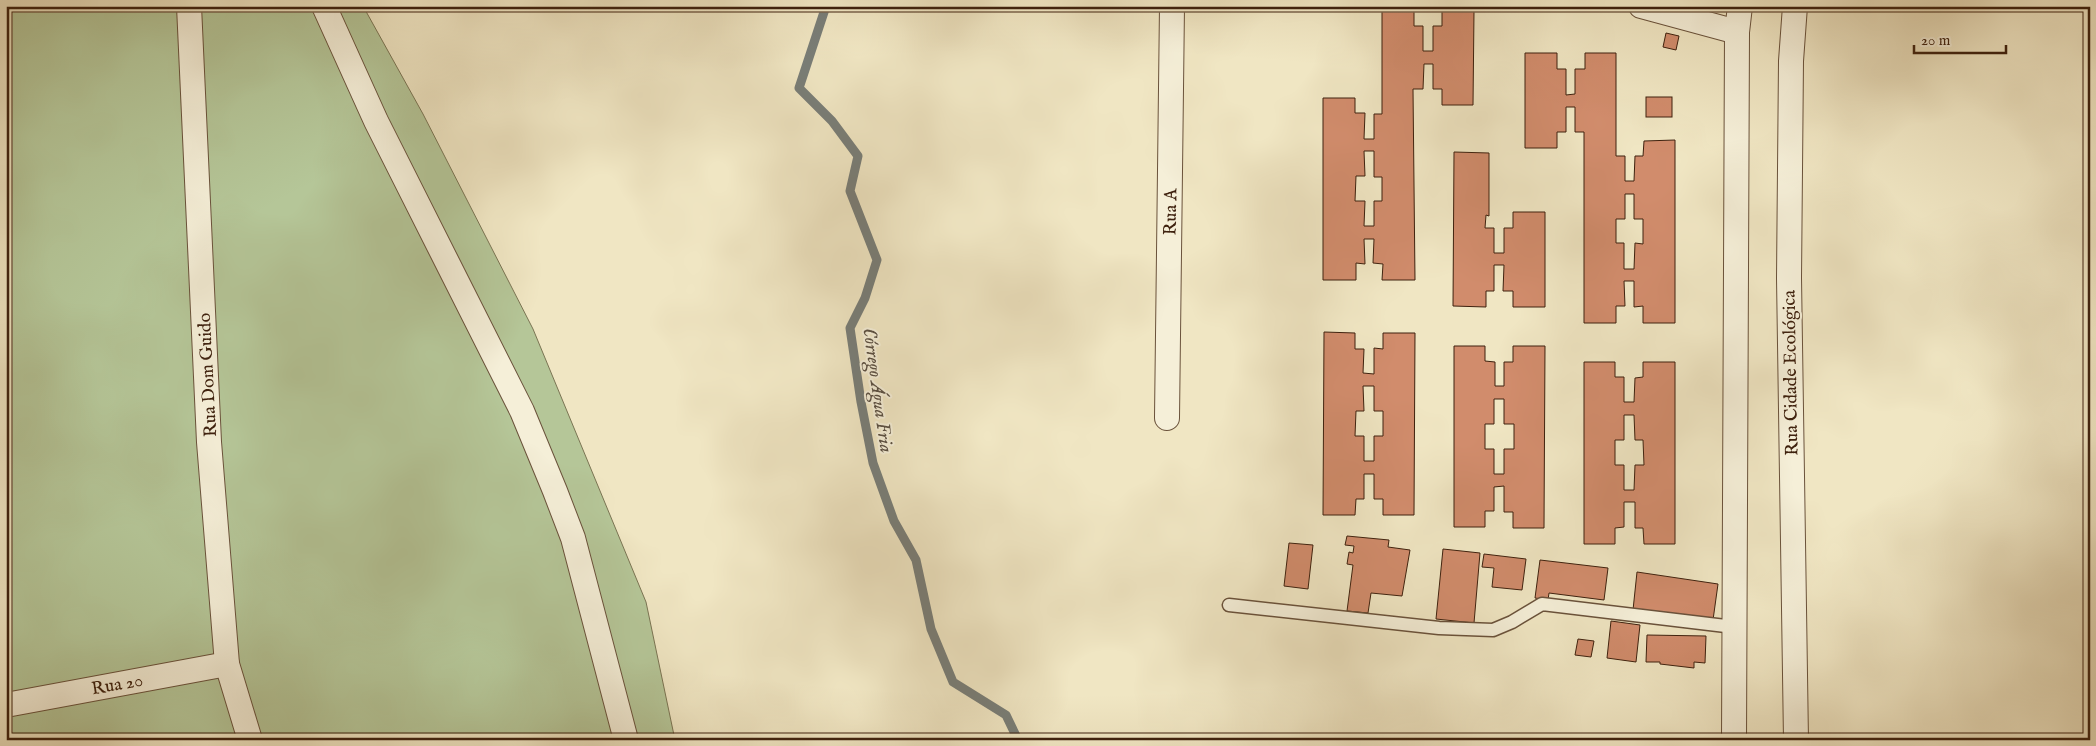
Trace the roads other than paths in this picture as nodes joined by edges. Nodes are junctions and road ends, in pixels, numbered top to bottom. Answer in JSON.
{"nodes":[{"id":1,"x":189,"y":6,"type":"edge"},
{"id":2,"x":324,"y":6,"type":"edge"},
{"id":3,"x":1172,"y":6,"type":"edge"},
{"id":4,"x":1641,"y":6,"type":"edge"},
{"id":5,"x":1740,"y":6,"type":"edge"},
{"id":6,"x":1795,"y":6,"type":"edge"},
{"id":7,"x":1737,"y":32,"type":"junction"},
{"id":8,"x":1167,"y":418,"type":"dead end"},
{"id":9,"x":1228,"y":605,"type":"dead end"},
{"id":10,"x":1734,"y":627,"type":"junction"},
{"id":11,"x":227,"y":664,"type":"junction"},
{"id":12,"x":6,"y":705,"type":"edge"},
{"id":13,"x":250,"y":740,"type":"edge"},
{"id":14,"x":626,"y":740,"type":"edge"},
{"id":15,"x":1734,"y":740,"type":"edge"},
{"id":16,"x":1796,"y":740,"type":"edge"}],
"edges":[{"from":1,"to":11,"type":"street","name":"Rua Dom Guido"},
{"from":2,"to":14,"type":"street"},
{"from":3,"to":8,"type":"street","name":"Rua A"},
{"from":4,"to":7,"type":"street"},
{"from":5,"to":7,"type":"street"},
{"from":6,"to":16,"type":"street","name":"Rua Cidade Ecológica"},
{"from":7,"to":10,"type":"street"},
{"from":9,"to":10,"type":"lane"},
{"from":10,"to":15,"type":"street"},
{"from":11,"to":12,"type":"street","name":"Rua 20"},
{"from":11,"to":13,"type":"street","name":"Rua Dom Guido"}]}
